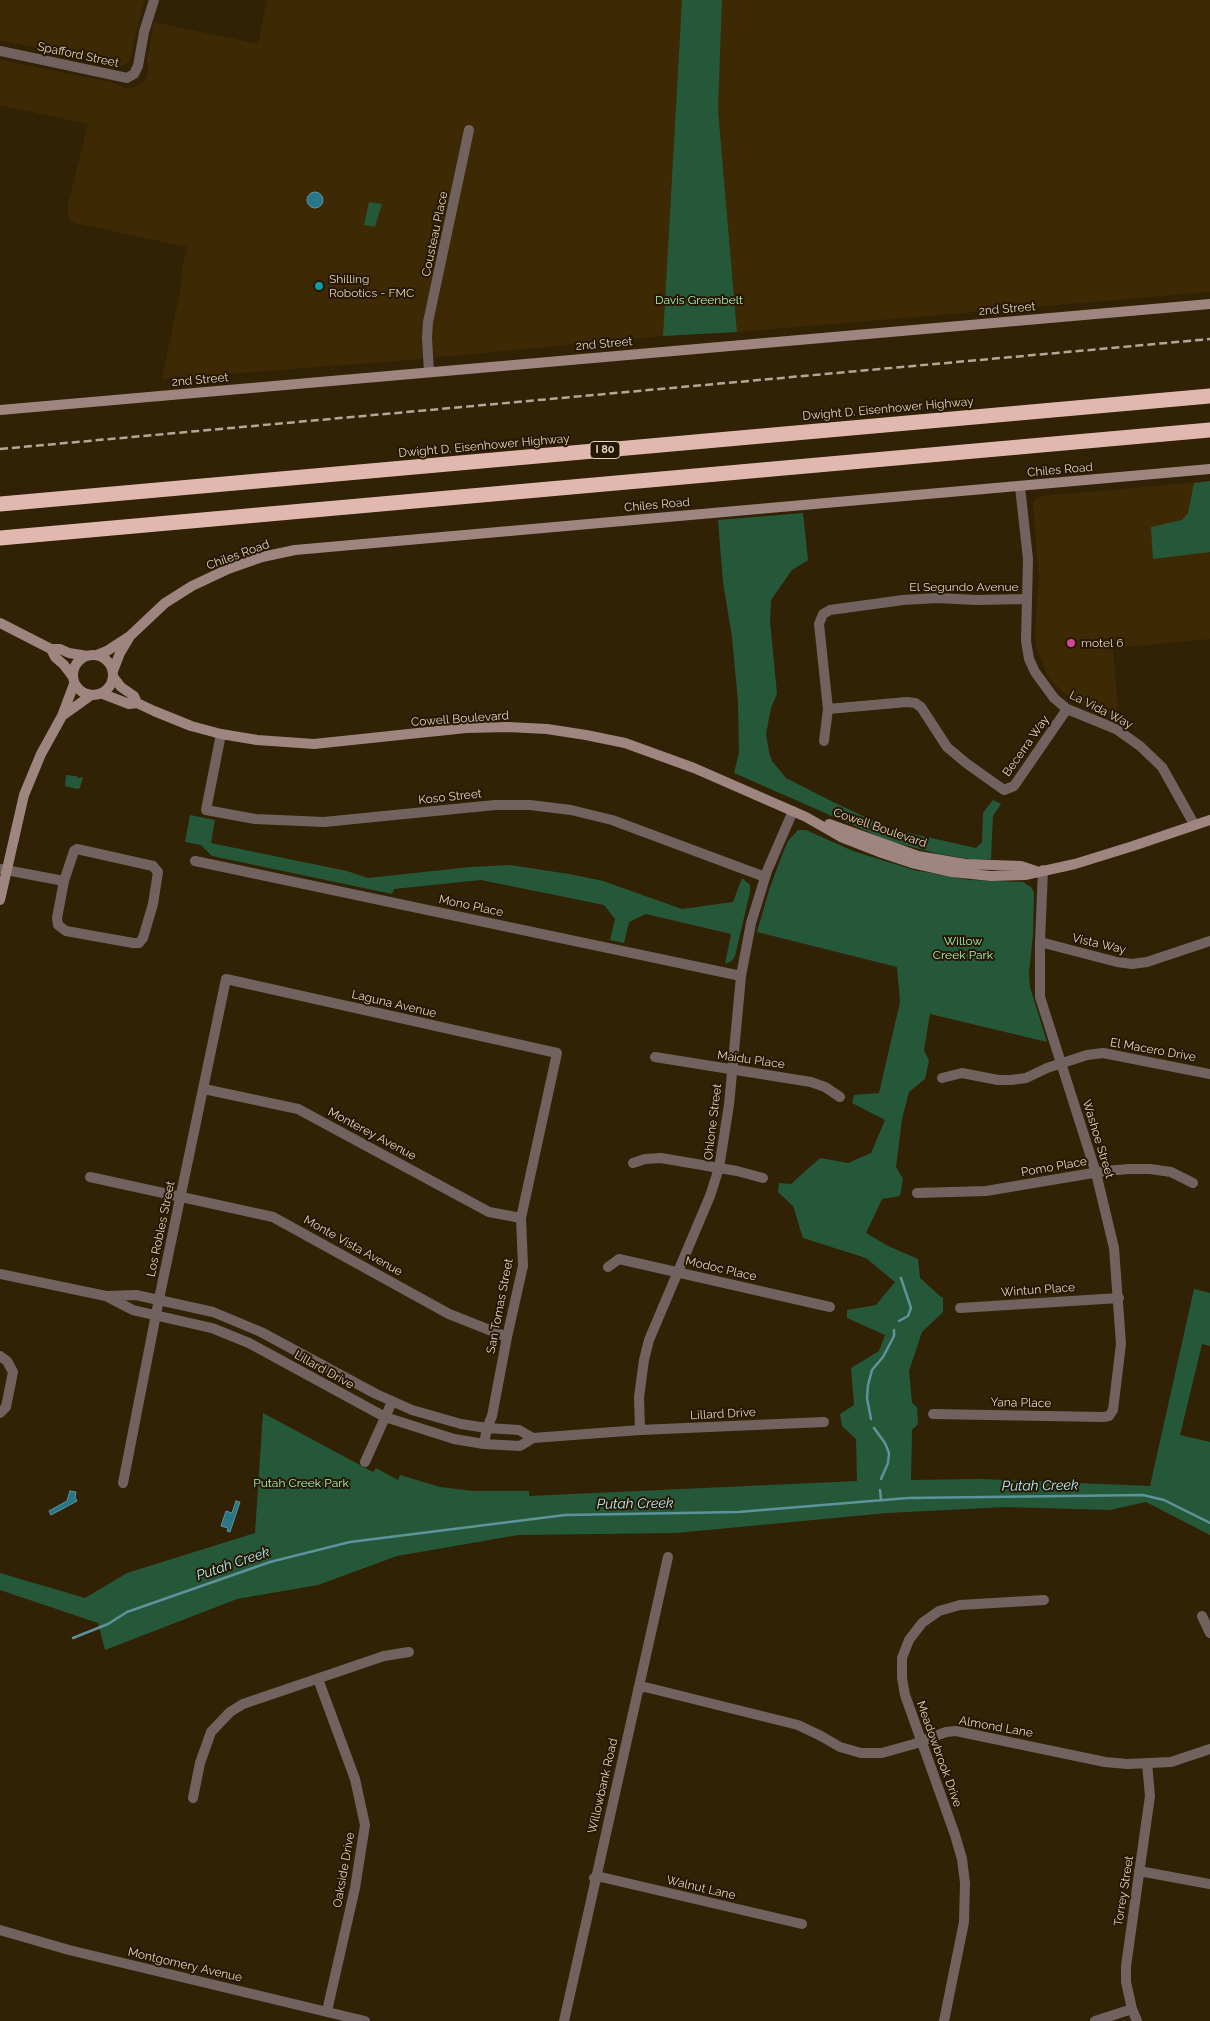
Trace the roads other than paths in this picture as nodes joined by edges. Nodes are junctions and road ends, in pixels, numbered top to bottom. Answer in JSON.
{"nodes":[{"id":1,"x":154,"y":0,"type":"edge"},
{"id":2,"x":0,"y":51,"type":"edge"},
{"id":3,"x":469,"y":130,"type":"dead end"},
{"id":4,"x":1210,"y":304,"type":"edge"},
{"id":5,"x":429,"y":372,"type":"junction"},
{"id":6,"x":1210,"y":396,"type":"edge"},
{"id":7,"x":0,"y":410,"type":"edge"},
{"id":8,"x":1210,"y":430,"type":"edge"},
{"id":9,"x":1210,"y":469,"type":"edge"},
{"id":10,"x":1020,"y":487,"type":"junction"},
{"id":11,"x":0,"y":504,"type":"edge"},
{"id":12,"x":0,"y":538,"type":"edge"},
{"id":13,"x":1027,"y":599,"type":"junction"},
{"id":14,"x":0,"y":623,"type":"edge"},
{"id":15,"x":130,"y":636,"type":"junction"},
{"id":16,"x":51,"y":649,"type":"junction"},
{"id":17,"x":92,"y":656,"type":"junction"},
{"id":18,"x":114,"y":674,"type":"junction"},
{"id":19,"x":74,"y":680,"type":"junction"},
{"id":20,"x":103,"y":694,"type":"junction"},
{"id":21,"x":90,"y":696,"type":"junction"},
{"id":22,"x":138,"y":703,"type":"junction"},
{"id":23,"x":828,"y":709,"type":"junction"},
{"id":24,"x":1067,"y":709,"type":"junction"},
{"id":25,"x":62,"y":716,"type":"junction"},
{"id":26,"x":222,"y":734,"type":"junction"},
{"id":27,"x":824,"y":742,"type":"dead end"},
{"id":28,"x":793,"y":811,"type":"junction"},
{"id":29,"x":1210,"y":820,"type":"edge"},
{"id":30,"x":1194,"y":824,"type":"junction"},
{"id":31,"x":195,"y":861,"type":"dead end"},
{"id":32,"x":3,"y":870,"type":"edge"},
{"id":33,"x":1039,"y":871,"type":"junction"},
{"id":34,"x":765,"y":877,"type":"junction"},
{"id":35,"x":64,"y":881,"type":"junction"},
{"id":36,"x":0,"y":900,"type":"edge"},
{"id":37,"x":1210,"y":941,"type":"edge"},
{"id":38,"x":1040,"y":942,"type":"junction"},
{"id":39,"x":741,"y":976,"type":"junction"},
{"id":40,"x":226,"y":979,"type":"joint"},
{"id":41,"x":557,"y":1053,"type":"joint"},
{"id":42,"x":655,"y":1057,"type":"dead end"},
{"id":43,"x":1062,"y":1064,"type":"junction"},
{"id":44,"x":731,"y":1070,"type":"junction"},
{"id":45,"x":1210,"y":1074,"type":"edge"},
{"id":46,"x":942,"y":1078,"type":"dead end"},
{"id":47,"x":204,"y":1089,"type":"junction"},
{"id":48,"x":840,"y":1097,"type":"dead end"},
{"id":49,"x":633,"y":1163,"type":"dead end"},
{"id":50,"x":719,"y":1168,"type":"junction"},
{"id":51,"x":1096,"y":1173,"type":"junction"},
{"id":52,"x":90,"y":1177,"type":"dead end"},
{"id":53,"x":763,"y":1178,"type":"dead end"},
{"id":54,"x":1193,"y":1183,"type":"dead end"},
{"id":55,"x":917,"y":1193,"type":"dead end"},
{"id":56,"x":180,"y":1196,"type":"junction"},
{"id":57,"x":522,"y":1218,"type":"junction"},
{"id":58,"x":608,"y":1268,"type":"dead end"},
{"id":59,"x":676,"y":1272,"type":"junction"},
{"id":60,"x":0,"y":1274,"type":"edge"},
{"id":61,"x":106,"y":1296,"type":"junction"},
{"id":62,"x":1119,"y":1298,"type":"junction"},
{"id":63,"x":159,"y":1300,"type":"junction"},
{"id":64,"x":830,"y":1307,"type":"dead end"},
{"id":65,"x":960,"y":1308,"type":"dead end"},
{"id":66,"x":156,"y":1315,"type":"junction"},
{"id":67,"x":507,"y":1337,"type":"junction"},
{"id":68,"x":287,"y":1345,"type":"junction"},
{"id":69,"x":0,"y":1356,"type":"edge"},
{"id":70,"x":279,"y":1359,"type":"junction"},
{"id":71,"x":392,"y":1402,"type":"junction"},
{"id":72,"x":0,"y":1413,"type":"edge"},
{"id":73,"x":933,"y":1414,"type":"dead end"},
{"id":74,"x":1110,"y":1416,"type":"joint"},
{"id":75,"x":384,"y":1417,"type":"junction"},
{"id":76,"x":435,"y":1418,"type":"junction"},
{"id":77,"x":824,"y":1422,"type":"dead end"},
{"id":78,"x":487,"y":1428,"type":"junction"},
{"id":79,"x":640,"y":1430,"type":"junction"},
{"id":80,"x":431,"y":1433,"type":"junction"},
{"id":81,"x":533,"y":1438,"type":"junction"},
{"id":82,"x":484,"y":1444,"type":"junction"},
{"id":83,"x":365,"y":1462,"type":"dead end"},
{"id":84,"x":123,"y":1483,"type":"dead end"},
{"id":85,"x":668,"y":1557,"type":"dead end"},
{"id":86,"x":1044,"y":1600,"type":"dead end"},
{"id":87,"x":1202,"y":1616,"type":"dead end"},
{"id":88,"x":1210,"y":1632,"type":"edge"},
{"id":89,"x":409,"y":1652,"type":"dead end"},
{"id":90,"x":318,"y":1679,"type":"junction"},
{"id":91,"x":638,"y":1689,"type":"junction"},
{"id":92,"x":922,"y":1740,"type":"junction"},
{"id":93,"x":1210,"y":1749,"type":"edge"},
{"id":94,"x":1147,"y":1763,"type":"junction"},
{"id":95,"x":193,"y":1798,"type":"dead end"},
{"id":96,"x":1140,"y":1870,"type":"junction"},
{"id":97,"x":594,"y":1878,"type":"junction"},
{"id":98,"x":1210,"y":1884,"type":"edge"},
{"id":99,"x":802,"y":1924,"type":"dead end"},
{"id":100,"x":2,"y":1931,"type":"edge"},
{"id":101,"x":1132,"y":2009,"type":"junction"},
{"id":102,"x":327,"y":2011,"type":"junction"},
{"id":103,"x":365,"y":2021,"type":"edge"},
{"id":104,"x":564,"y":2021,"type":"edge"},
{"id":105,"x":944,"y":2021,"type":"edge"},
{"id":106,"x":1095,"y":2021,"type":"edge"},
{"id":107,"x":1137,"y":2021,"type":"edge"}],
"edges":[{"from":1,"to":2,"type":"street","name":"Spafford Street"},
{"from":3,"to":5,"type":"street","name":"Cousteau Place"},
{"from":4,"to":5,"type":"street","name":"2nd Street"},
{"from":5,"to":7,"type":"street","name":"2nd Street"},
{"from":6,"to":11,"type":"highway","name":"Dwight D. Eisenhower Highway","number":"I 80"},
{"from":8,"to":12,"type":"highway"},
{"from":9,"to":10,"type":"street","name":"Chiles Road"},
{"from":10,"to":13,"type":"street","name":"La Vida Way"},
{"from":10,"to":15,"type":"street","name":"Chiles Road"},
{"from":13,"to":23,"type":"street","name":"El Segundo Avenue"},
{"from":13,"to":24,"type":"street","name":"La Vida Way"},
{"from":14,"to":16,"type":"street"},
{"from":15,"to":17,"type":"street"},
{"from":15,"to":18,"type":"street"},
{"from":16,"to":17,"type":"street"},
{"from":16,"to":19,"type":"street"},
{"from":17,"to":18,"type":"street"},
{"from":17,"to":19,"type":"street"},
{"from":18,"to":20,"type":"street"},
{"from":18,"to":22,"type":"street","name":"Cowell Boulevard"},
{"from":19,"to":21,"type":"street"},
{"from":19,"to":25,"type":"street"},
{"from":20,"to":21,"type":"street"},
{"from":20,"to":22,"type":"street","name":"Cowell Boulevard"},
{"from":21,"to":25,"type":"street"},
{"from":22,"to":26,"type":"street","name":"Cowell Boulevard"},
{"from":23,"to":24,"type":"street","name":"Becerra Way"},
{"from":23,"to":27,"type":"street","name":"El Segundo Avenue"},
{"from":24,"to":30,"type":"street","name":"La Vida Way"},
{"from":25,"to":32,"type":"street"},
{"from":26,"to":28,"type":"street","name":"Cowell Boulevard"},
{"from":26,"to":34,"type":"street","name":"Koso Street"},
{"from":28,"to":33,"type":"street","name":"Cowell Boulevard"},
{"from":28,"to":34,"type":"street","name":"Ohlone Street"},
{"from":29,"to":30,"type":"street","name":"Cowell Boulevard"},
{"from":30,"to":33,"type":"street","name":"Cowell Boulevard"},
{"from":31,"to":39,"type":"street","name":"Mono Place"},
{"from":32,"to":35,"type":"street"},
{"from":32,"to":36,"type":"street"},
{"from":33,"to":38,"type":"street","name":"Washoe Street"},
{"from":34,"to":39,"type":"street","name":"Ohlone Street"},
{"from":35,"to":35,"type":"street"},
{"from":37,"to":38,"type":"street","name":"Vista Way"},
{"from":38,"to":43,"type":"street","name":"Washoe Street"},
{"from":39,"to":44,"type":"street","name":"Ohlone Street"},
{"from":40,"to":41,"type":"street","name":"Laguna Avenue"},
{"from":40,"to":47,"type":"street","name":"Los Robles Street"},
{"from":41,"to":57,"type":"street","name":"San Tomas Street"},
{"from":42,"to":44,"type":"street","name":"Maidu Place"},
{"from":43,"to":45,"type":"street","name":"El Macero Drive"},
{"from":43,"to":46,"type":"street","name":"El Macero Drive"},
{"from":43,"to":51,"type":"street","name":"Washoe Street"},
{"from":44,"to":48,"type":"street","name":"Maidu Place"},
{"from":44,"to":50,"type":"street","name":"Ohlone Street"},
{"from":47,"to":56,"type":"street","name":"Los Robles Street"},
{"from":47,"to":57,"type":"street","name":"Monterey Avenue"},
{"from":49,"to":50,"type":"street"},
{"from":50,"to":53,"type":"street"},
{"from":50,"to":59,"type":"street","name":"Ohlone Street"},
{"from":51,"to":54,"type":"street","name":"Pomo Place"},
{"from":51,"to":55,"type":"street","name":"Pomo Place"},
{"from":51,"to":62,"type":"street","name":"Washoe Street"},
{"from":52,"to":56,"type":"street","name":"Monte Vista Avenue"},
{"from":56,"to":63,"type":"street","name":"Los Robles Street"},
{"from":56,"to":67,"type":"street","name":"Monte Vista Avenue"},
{"from":57,"to":67,"type":"street","name":"San Tomas Street"},
{"from":58,"to":59,"type":"street","name":"Modoc Place"},
{"from":59,"to":64,"type":"street","name":"Modoc Place"},
{"from":59,"to":79,"type":"street","name":"Ohlone Street"},
{"from":60,"to":61,"type":"street","name":"Lillard Drive"},
{"from":61,"to":63,"type":"street","name":"Lillard Drive"},
{"from":61,"to":66,"type":"street","name":"Lillard Drive"},
{"from":62,"to":65,"type":"street","name":"Wintun Place"},
{"from":62,"to":74,"type":"street","name":"Washoe Street"},
{"from":63,"to":66,"type":"street","name":"Los Robles Street"},
{"from":63,"to":68,"type":"street","name":"Lillard Drive"},
{"from":66,"to":70,"type":"street","name":"Lillard Drive"},
{"from":66,"to":84,"type":"street","name":"Los Robles Street"},
{"from":67,"to":78,"type":"street","name":"San Tomas Street"},
{"from":68,"to":70,"type":"street"},
{"from":68,"to":71,"type":"street","name":"Lillard Drive"},
{"from":69,"to":72,"type":"street"},
{"from":70,"to":75,"type":"street","name":"Lillard Drive"},
{"from":71,"to":75,"type":"street"},
{"from":71,"to":76,"type":"street","name":"Lillard Drive"},
{"from":73,"to":74,"type":"street","name":"Yana Place"},
{"from":75,"to":80,"type":"street","name":"Lillard Drive"},
{"from":75,"to":83,"type":"street"},
{"from":76,"to":78,"type":"street","name":"Lillard Drive"},
{"from":76,"to":80,"type":"street"},
{"from":77,"to":79,"type":"street","name":"Lillard Drive"},
{"from":78,"to":81,"type":"street","name":"Lillard Drive"},
{"from":78,"to":82,"type":"street","name":"San Tomas Street"},
{"from":79,"to":81,"type":"street","name":"Lillard Drive"},
{"from":80,"to":82,"type":"street","name":"Lillard Drive"},
{"from":81,"to":82,"type":"street","name":"Lillard Drive"},
{"from":85,"to":91,"type":"street","name":"Willowbank Road"},
{"from":86,"to":92,"type":"street","name":"Meadowbrook Drive"},
{"from":87,"to":88,"type":"street"},
{"from":89,"to":90,"type":"street"},
{"from":90,"to":95,"type":"street"},
{"from":90,"to":102,"type":"street","name":"Oakside Drive"},
{"from":91,"to":92,"type":"street","name":"Almond Lane"},
{"from":91,"to":97,"type":"street","name":"Willowbank Road"},
{"from":92,"to":94,"type":"street","name":"Almond Lane"},
{"from":92,"to":105,"type":"street","name":"Meadowbrook Drive"},
{"from":93,"to":94,"type":"street","name":"Almond Lane"},
{"from":94,"to":96,"type":"street","name":"Torrey Street"},
{"from":96,"to":98,"type":"street"},
{"from":96,"to":101,"type":"street","name":"Torrey Street"},
{"from":97,"to":99,"type":"street","name":"Walnut Lane"},
{"from":97,"to":104,"type":"street","name":"Willowbank Road"},
{"from":100,"to":102,"type":"street","name":"Montgomery Avenue"},
{"from":101,"to":106,"type":"street"},
{"from":101,"to":107,"type":"street","name":"Torrey Street"},
{"from":102,"to":103,"type":"street","name":"Montgomery Avenue"}]}
